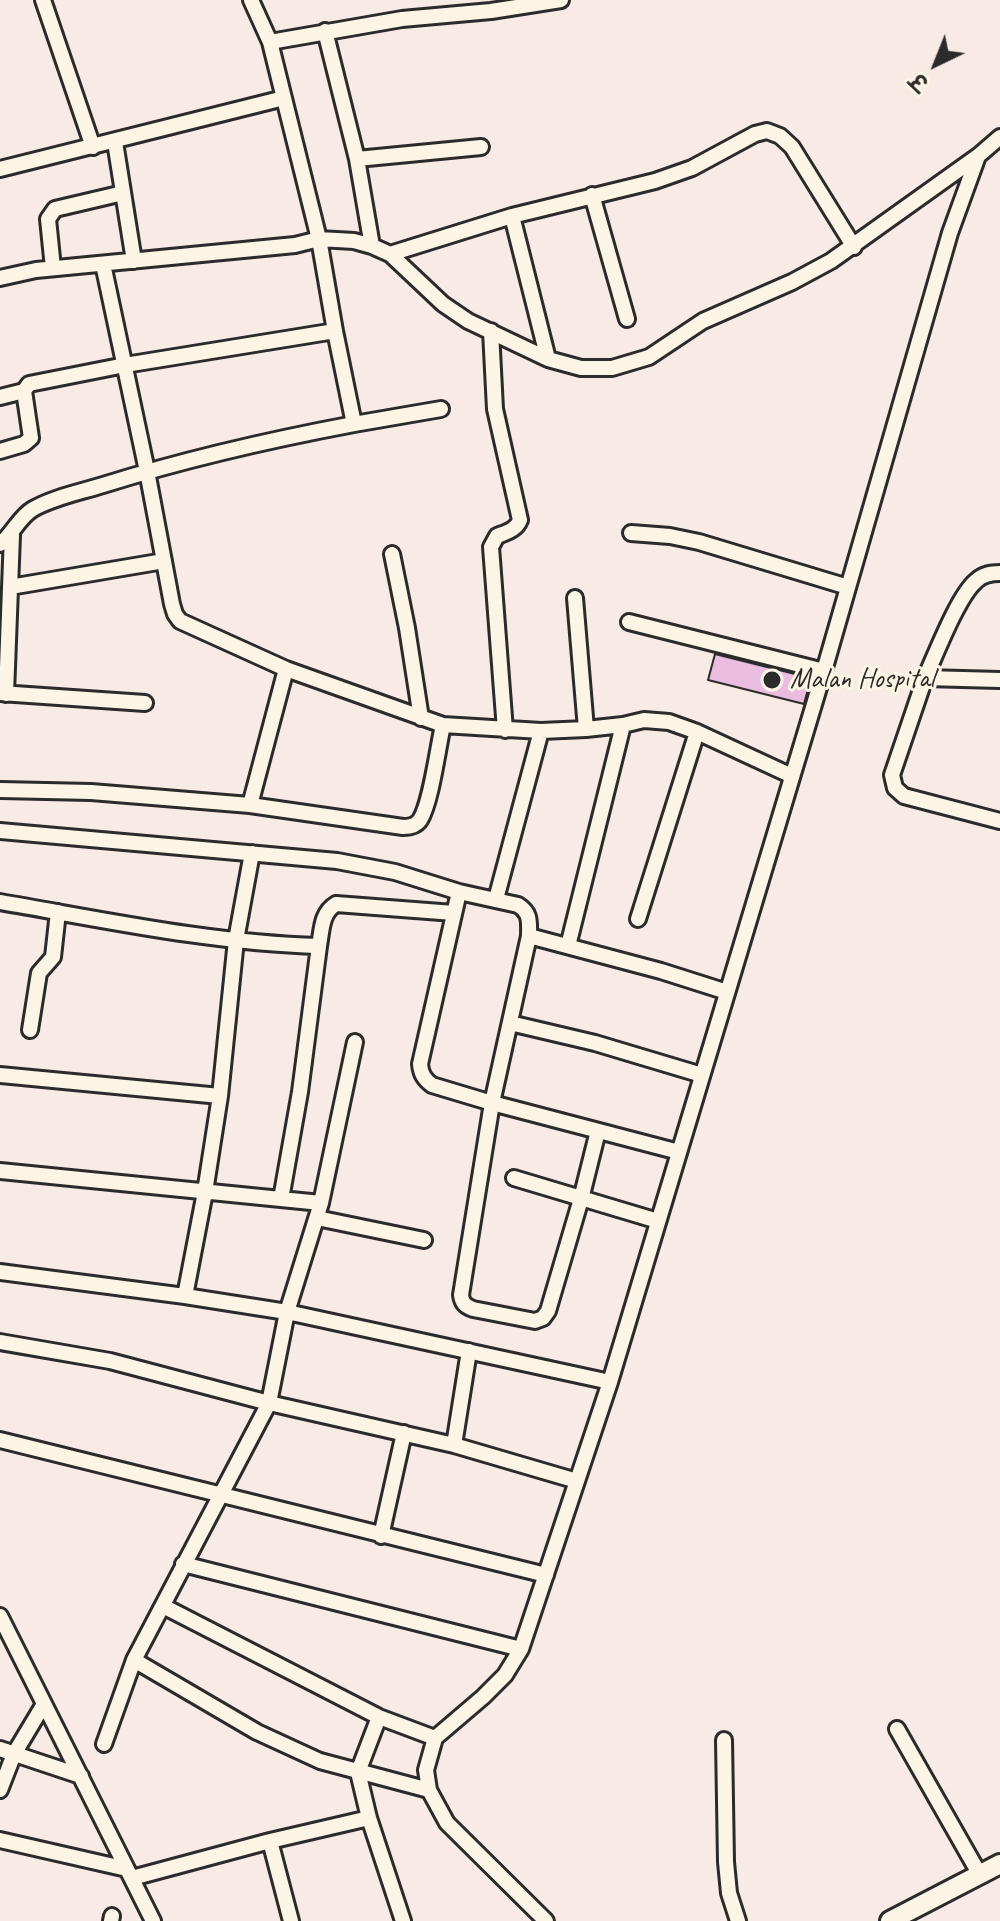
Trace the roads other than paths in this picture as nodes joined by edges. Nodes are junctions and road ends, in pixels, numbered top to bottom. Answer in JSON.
{"nodes":[{"id":1,"x":43,"y":0,"type":"edge"},
{"id":2,"x":251,"y":0,"type":"edge"},
{"id":3,"x":561,"y":0,"type":"edge"},
{"id":4,"x":491,"y":5,"type":"edge"},
{"id":5,"x":325,"y":31,"type":"junction"},
{"id":6,"x":270,"y":42,"type":"junction"},
{"id":7,"x":284,"y":98,"type":"junction"},
{"id":8,"x":1000,"y":137,"type":"edge"},
{"id":9,"x":115,"y":142,"type":"junction"},
{"id":10,"x":93,"y":147,"type":"junction"},
{"id":11,"x":481,"y":147,"type":"dead end"},
{"id":12,"x":978,"y":156,"type":"junction"},
{"id":13,"x":357,"y":159,"type":"junction"},
{"id":14,"x":0,"y":169,"type":"edge"},
{"id":15,"x":123,"y":193,"type":"junction"},
{"id":16,"x":592,"y":195,"type":"junction"},
{"id":17,"x":512,"y":216,"type":"junction"},
{"id":18,"x":319,"y":239,"type":"junction"},
{"id":19,"x":372,"y":246,"type":"junction"},
{"id":20,"x":854,"y":247,"type":"junction"},
{"id":21,"x":390,"y":254,"type":"junction"},
{"id":22,"x":134,"y":261,"type":"junction"},
{"id":23,"x":103,"y":264,"type":"junction"},
{"id":24,"x":53,"y":268,"type":"junction"},
{"id":25,"x":0,"y":278,"type":"edge"},
{"id":26,"x":627,"y":319,"type":"dead end"},
{"id":27,"x":335,"y":331,"type":"junction"},
{"id":28,"x":491,"y":331,"type":"junction"},
{"id":29,"x":548,"y":359,"type":"junction"},
{"id":30,"x":125,"y":365,"type":"junction"},
{"id":31,"x":24,"y":391,"type":"junction"},
{"id":32,"x":0,"y":397,"type":"edge"},
{"id":33,"x":441,"y":409,"type":"dead end"},
{"id":34,"x":354,"y":424,"type":"junction"},
{"id":35,"x":0,"y":451,"type":"edge"},
{"id":36,"x":147,"y":471,"type":"junction"},
{"id":37,"x":631,"y":533,"type":"dead end"},
{"id":38,"x":6,"y":540,"type":"edge"},
{"id":39,"x":392,"y":554,"type":"dead end"},
{"id":40,"x":164,"y":561,"type":"junction"},
{"id":41,"x":1000,"y":573,"type":"edge"},
{"id":42,"x":10,"y":587,"type":"junction"},
{"id":43,"x":848,"y":587,"type":"junction"},
{"id":44,"x":575,"y":598,"type":"dead end"},
{"id":45,"x":629,"y":622,"type":"dead end"},
{"id":46,"x":286,"y":669,"type":"junction"},
{"id":47,"x":824,"y":671,"type":"junction"},
{"id":48,"x":925,"y":678,"type":"junction"},
{"id":49,"x":1000,"y":680,"type":"edge"},
{"id":50,"x":3,"y":693,"type":"edge"},
{"id":51,"x":145,"y":703,"type":"dead end"},
{"id":52,"x":421,"y":718,"type":"junction"},
{"id":53,"x":443,"y":725,"type":"junction"},
{"id":54,"x":623,"y":725,"type":"junction"},
{"id":55,"x":586,"y":729,"type":"junction"},
{"id":56,"x":505,"y":730,"type":"junction"},
{"id":57,"x":541,"y":731,"type":"junction"},
{"id":58,"x":697,"y":732,"type":"junction"},
{"id":59,"x":792,"y":776,"type":"junction"},
{"id":60,"x":0,"y":783,"type":"edge"},
{"id":61,"x":0,"y":792,"type":"edge"},
{"id":62,"x":250,"y":805,"type":"junction"},
{"id":63,"x":1000,"y":821,"type":"edge"},
{"id":64,"x":0,"y":831,"type":"edge"},
{"id":65,"x":252,"y":853,"type":"junction"},
{"id":66,"x":459,"y":892,"type":"junction"},
{"id":67,"x":496,"y":899,"type":"junction"},
{"id":68,"x":0,"y":902,"type":"edge"},
{"id":69,"x":58,"y":912,"type":"junction"},
{"id":70,"x":454,"y":913,"type":"junction"},
{"id":71,"x":638,"y":919,"type":"dead end"},
{"id":72,"x":529,"y":936,"type":"junction"},
{"id":73,"x":236,"y":940,"type":"junction"},
{"id":74,"x":319,"y":946,"type":"junction"},
{"id":75,"x":568,"y":946,"type":"junction"},
{"id":76,"x":727,"y":992,"type":"junction"},
{"id":77,"x":510,"y":1023,"type":"junction"},
{"id":78,"x":30,"y":1030,"type":"dead end"},
{"id":79,"x":355,"y":1042,"type":"dead end"},
{"id":80,"x":0,"y":1075,"type":"edge"},
{"id":81,"x":702,"y":1075,"type":"junction"},
{"id":82,"x":220,"y":1096,"type":"junction"},
{"id":83,"x":492,"y":1103,"type":"junction"},
{"id":84,"x":598,"y":1131,"type":"junction"},
{"id":85,"x":679,"y":1152,"type":"junction"},
{"id":86,"x":0,"y":1171,"type":"edge"},
{"id":87,"x":514,"y":1178,"type":"dead end"},
{"id":88,"x":205,"y":1192,"type":"junction"},
{"id":89,"x":281,"y":1199,"type":"junction"},
{"id":90,"x":581,"y":1199,"type":"junction"},
{"id":91,"x":319,"y":1211,"type":"junction"},
{"id":92,"x":658,"y":1221,"type":"junction"},
{"id":93,"x":424,"y":1240,"type":"dead end"},
{"id":94,"x":0,"y":1272,"type":"edge"},
{"id":95,"x":185,"y":1296,"type":"junction"},
{"id":96,"x":287,"y":1312,"type":"junction"},
{"id":97,"x":0,"y":1342,"type":"edge"},
{"id":98,"x":469,"y":1351,"type":"junction"},
{"id":99,"x":610,"y":1382,"type":"junction"},
{"id":100,"x":269,"y":1403,"type":"junction"},
{"id":101,"x":404,"y":1433,"type":"junction"},
{"id":102,"x":0,"y":1440,"type":"edge"},
{"id":103,"x":454,"y":1445,"type":"junction"},
{"id":104,"x":577,"y":1481,"type":"junction"},
{"id":105,"x":219,"y":1496,"type":"junction"},
{"id":106,"x":381,"y":1536,"type":"junction"},
{"id":107,"x":183,"y":1564,"type":"junction"},
{"id":108,"x":546,"y":1575,"type":"junction"},
{"id":109,"x":163,"y":1606,"type":"junction"},
{"id":110,"x":0,"y":1616,"type":"edge"},
{"id":111,"x":8,"y":1644,"type":"edge"},
{"id":112,"x":521,"y":1649,"type":"junction"},
{"id":113,"x":134,"y":1660,"type":"junction"},
{"id":114,"x":44,"y":1704,"type":"junction"},
{"id":115,"x":379,"y":1717,"type":"junction"},
{"id":116,"x":897,"y":1729,"type":"dead end"},
{"id":117,"x":435,"y":1738,"type":"junction"},
{"id":118,"x":724,"y":1740,"type":"dead end"},
{"id":119,"x":104,"y":1744,"type":"dead end"},
{"id":120,"x":7,"y":1752,"type":"edge"},
{"id":121,"x":358,"y":1772,"type":"junction"},
{"id":122,"x":81,"y":1776,"type":"junction"},
{"id":123,"x":0,"y":1790,"type":"edge"},
{"id":124,"x":429,"y":1790,"type":"junction"},
{"id":125,"x":369,"y":1818,"type":"junction"},
{"id":126,"x":0,"y":1840,"type":"edge"},
{"id":127,"x":270,"y":1841,"type":"junction"},
{"id":128,"x":1000,"y":1864,"type":"edge"},
{"id":129,"x":130,"y":1873,"type":"junction"},
{"id":130,"x":980,"y":1875,"type":"junction"},
{"id":131,"x":153,"y":1921,"type":"edge"},
{"id":132,"x":291,"y":1921,"type":"edge"},
{"id":133,"x":403,"y":1921,"type":"edge"},
{"id":134,"x":546,"y":1921,"type":"edge"},
{"id":135,"x":738,"y":1921,"type":"edge"},
{"id":136,"x":890,"y":1921,"type":"edge"}],
"edges":[{"from":1,"to":10,"type":"street"},
{"from":2,"to":6,"type":"street"},
{"from":3,"to":4,"type":"street"},
{"from":4,"to":5,"type":"street"},
{"from":5,"to":6,"type":"street"},
{"from":5,"to":13,"type":"street"},
{"from":6,"to":7,"type":"street"},
{"from":7,"to":9,"type":"street"},
{"from":7,"to":18,"type":"street"},
{"from":8,"to":12,"type":"street"},
{"from":9,"to":10,"type":"street"},
{"from":9,"to":15,"type":"street"},
{"from":10,"to":14,"type":"street"},
{"from":11,"to":13,"type":"street"},
{"from":12,"to":20,"type":"street"},
{"from":12,"to":43,"type":"street"},
{"from":13,"to":19,"type":"street"},
{"from":15,"to":22,"type":"street"},
{"from":15,"to":24,"type":"street"},
{"from":16,"to":17,"type":"street"},
{"from":16,"to":20,"type":"street"},
{"from":16,"to":26,"type":"street"},
{"from":17,"to":21,"type":"street"},
{"from":17,"to":29,"type":"street"},
{"from":18,"to":19,"type":"street"},
{"from":18,"to":22,"type":"street"},
{"from":18,"to":27,"type":"street"},
{"from":19,"to":21,"type":"street"},
{"from":20,"to":29,"type":"street"},
{"from":21,"to":28,"type":"street"},
{"from":22,"to":23,"type":"street"},
{"from":23,"to":24,"type":"street"},
{"from":23,"to":30,"type":"street"},
{"from":24,"to":25,"type":"street"},
{"from":27,"to":30,"type":"street"},
{"from":27,"to":34,"type":"street"},
{"from":28,"to":29,"type":"street"},
{"from":28,"to":56,"type":"street"},
{"from":30,"to":31,"type":"street"},
{"from":30,"to":36,"type":"street"},
{"from":31,"to":32,"type":"street"},
{"from":31,"to":35,"type":"street"},
{"from":33,"to":34,"type":"street"},
{"from":34,"to":36,"type":"street"},
{"from":36,"to":38,"type":"street"},
{"from":36,"to":40,"type":"street"},
{"from":37,"to":43,"type":"street"},
{"from":38,"to":42,"type":"street"},
{"from":39,"to":52,"type":"street"},
{"from":40,"to":42,"type":"street"},
{"from":40,"to":46,"type":"street"},
{"from":41,"to":48,"type":"street"},
{"from":42,"to":50,"type":"street"},
{"from":43,"to":47,"type":"street"},
{"from":44,"to":55,"type":"street"},
{"from":45,"to":47,"type":"street"},
{"from":46,"to":52,"type":"street"},
{"from":46,"to":62,"type":"street"},
{"from":47,"to":59,"type":"street"},
{"from":48,"to":49,"type":"street"},
{"from":48,"to":63,"type":"street"},
{"from":50,"to":51,"type":"street"},
{"from":52,"to":53,"type":"street"},
{"from":53,"to":56,"type":"street"},
{"from":53,"to":62,"type":"street"},
{"from":54,"to":55,"type":"street"},
{"from":54,"to":58,"type":"street"},
{"from":54,"to":75,"type":"street"},
{"from":55,"to":57,"type":"street"},
{"from":56,"to":57,"type":"street"},
{"from":57,"to":67,"type":"street"},
{"from":58,"to":59,"type":"street"},
{"from":58,"to":71,"type":"street"},
{"from":59,"to":76,"type":"street"},
{"from":60,"to":61,"type":"street"},
{"from":61,"to":62,"type":"street"},
{"from":64,"to":65,"type":"street"},
{"from":65,"to":66,"type":"street"},
{"from":65,"to":73,"type":"street"},
{"from":66,"to":67,"type":"street"},
{"from":66,"to":70,"type":"street"},
{"from":67,"to":72,"type":"street"},
{"from":68,"to":69,"type":"street"},
{"from":69,"to":73,"type":"street"},
{"from":69,"to":78,"type":"street"},
{"from":70,"to":74,"type":"street"},
{"from":70,"to":83,"type":"street"},
{"from":72,"to":75,"type":"street"},
{"from":72,"to":77,"type":"street"},
{"from":73,"to":74,"type":"street"},
{"from":73,"to":82,"type":"street"},
{"from":74,"to":89,"type":"street"},
{"from":75,"to":76,"type":"street"},
{"from":76,"to":81,"type":"street"},
{"from":77,"to":81,"type":"street"},
{"from":77,"to":83,"type":"street"},
{"from":79,"to":91,"type":"street"},
{"from":80,"to":82,"type":"street"},
{"from":81,"to":85,"type":"street"},
{"from":82,"to":88,"type":"street"},
{"from":83,"to":84,"type":"street"},
{"from":83,"to":90,"type":"street"},
{"from":84,"to":85,"type":"street"},
{"from":84,"to":90,"type":"street"},
{"from":85,"to":92,"type":"street"},
{"from":86,"to":88,"type":"street"},
{"from":87,"to":90,"type":"street"},
{"from":88,"to":89,"type":"street"},
{"from":88,"to":95,"type":"street"},
{"from":89,"to":91,"type":"street"},
{"from":90,"to":92,"type":"street"},
{"from":91,"to":93,"type":"street"},
{"from":91,"to":96,"type":"street"},
{"from":92,"to":99,"type":"street"},
{"from":94,"to":95,"type":"street"},
{"from":95,"to":96,"type":"street"},
{"from":96,"to":98,"type":"street"},
{"from":96,"to":100,"type":"street"},
{"from":97,"to":100,"type":"street"},
{"from":98,"to":99,"type":"street"},
{"from":98,"to":103,"type":"street"},
{"from":99,"to":104,"type":"street"},
{"from":100,"to":101,"type":"street"},
{"from":100,"to":105,"type":"street"},
{"from":101,"to":103,"type":"street"},
{"from":101,"to":106,"type":"street"},
{"from":102,"to":105,"type":"street"},
{"from":103,"to":104,"type":"street"},
{"from":104,"to":108,"type":"street"},
{"from":105,"to":106,"type":"street"},
{"from":105,"to":107,"type":"street"},
{"from":106,"to":108,"type":"street"},
{"from":107,"to":109,"type":"street"},
{"from":107,"to":112,"type":"street"},
{"from":108,"to":112,"type":"street"},
{"from":109,"to":113,"type":"street"},
{"from":109,"to":115,"type":"street"},
{"from":110,"to":111,"type":"street"},
{"from":111,"to":114,"type":"street"},
{"from":112,"to":117,"type":"street"},
{"from":113,"to":119,"type":"street"},
{"from":113,"to":121,"type":"street"},
{"from":114,"to":120,"type":"street"},
{"from":114,"to":122,"type":"street"},
{"from":115,"to":117,"type":"street"},
{"from":115,"to":121,"type":"street"},
{"from":116,"to":130,"type":"street"},
{"from":117,"to":124,"type":"street"},
{"from":118,"to":135,"type":"street"},
{"from":120,"to":122,"type":"street"},
{"from":120,"to":123,"type":"street"},
{"from":121,"to":124,"type":"street"},
{"from":121,"to":125,"type":"street"},
{"from":122,"to":129,"type":"street"},
{"from":124,"to":134,"type":"street"},
{"from":125,"to":127,"type":"street"},
{"from":125,"to":133,"type":"street"},
{"from":126,"to":129,"type":"street"},
{"from":127,"to":129,"type":"street"},
{"from":127,"to":132,"type":"street"},
{"from":128,"to":130,"type":"main road"},
{"from":129,"to":131,"type":"street"},
{"from":130,"to":136,"type":"main road"}]}
